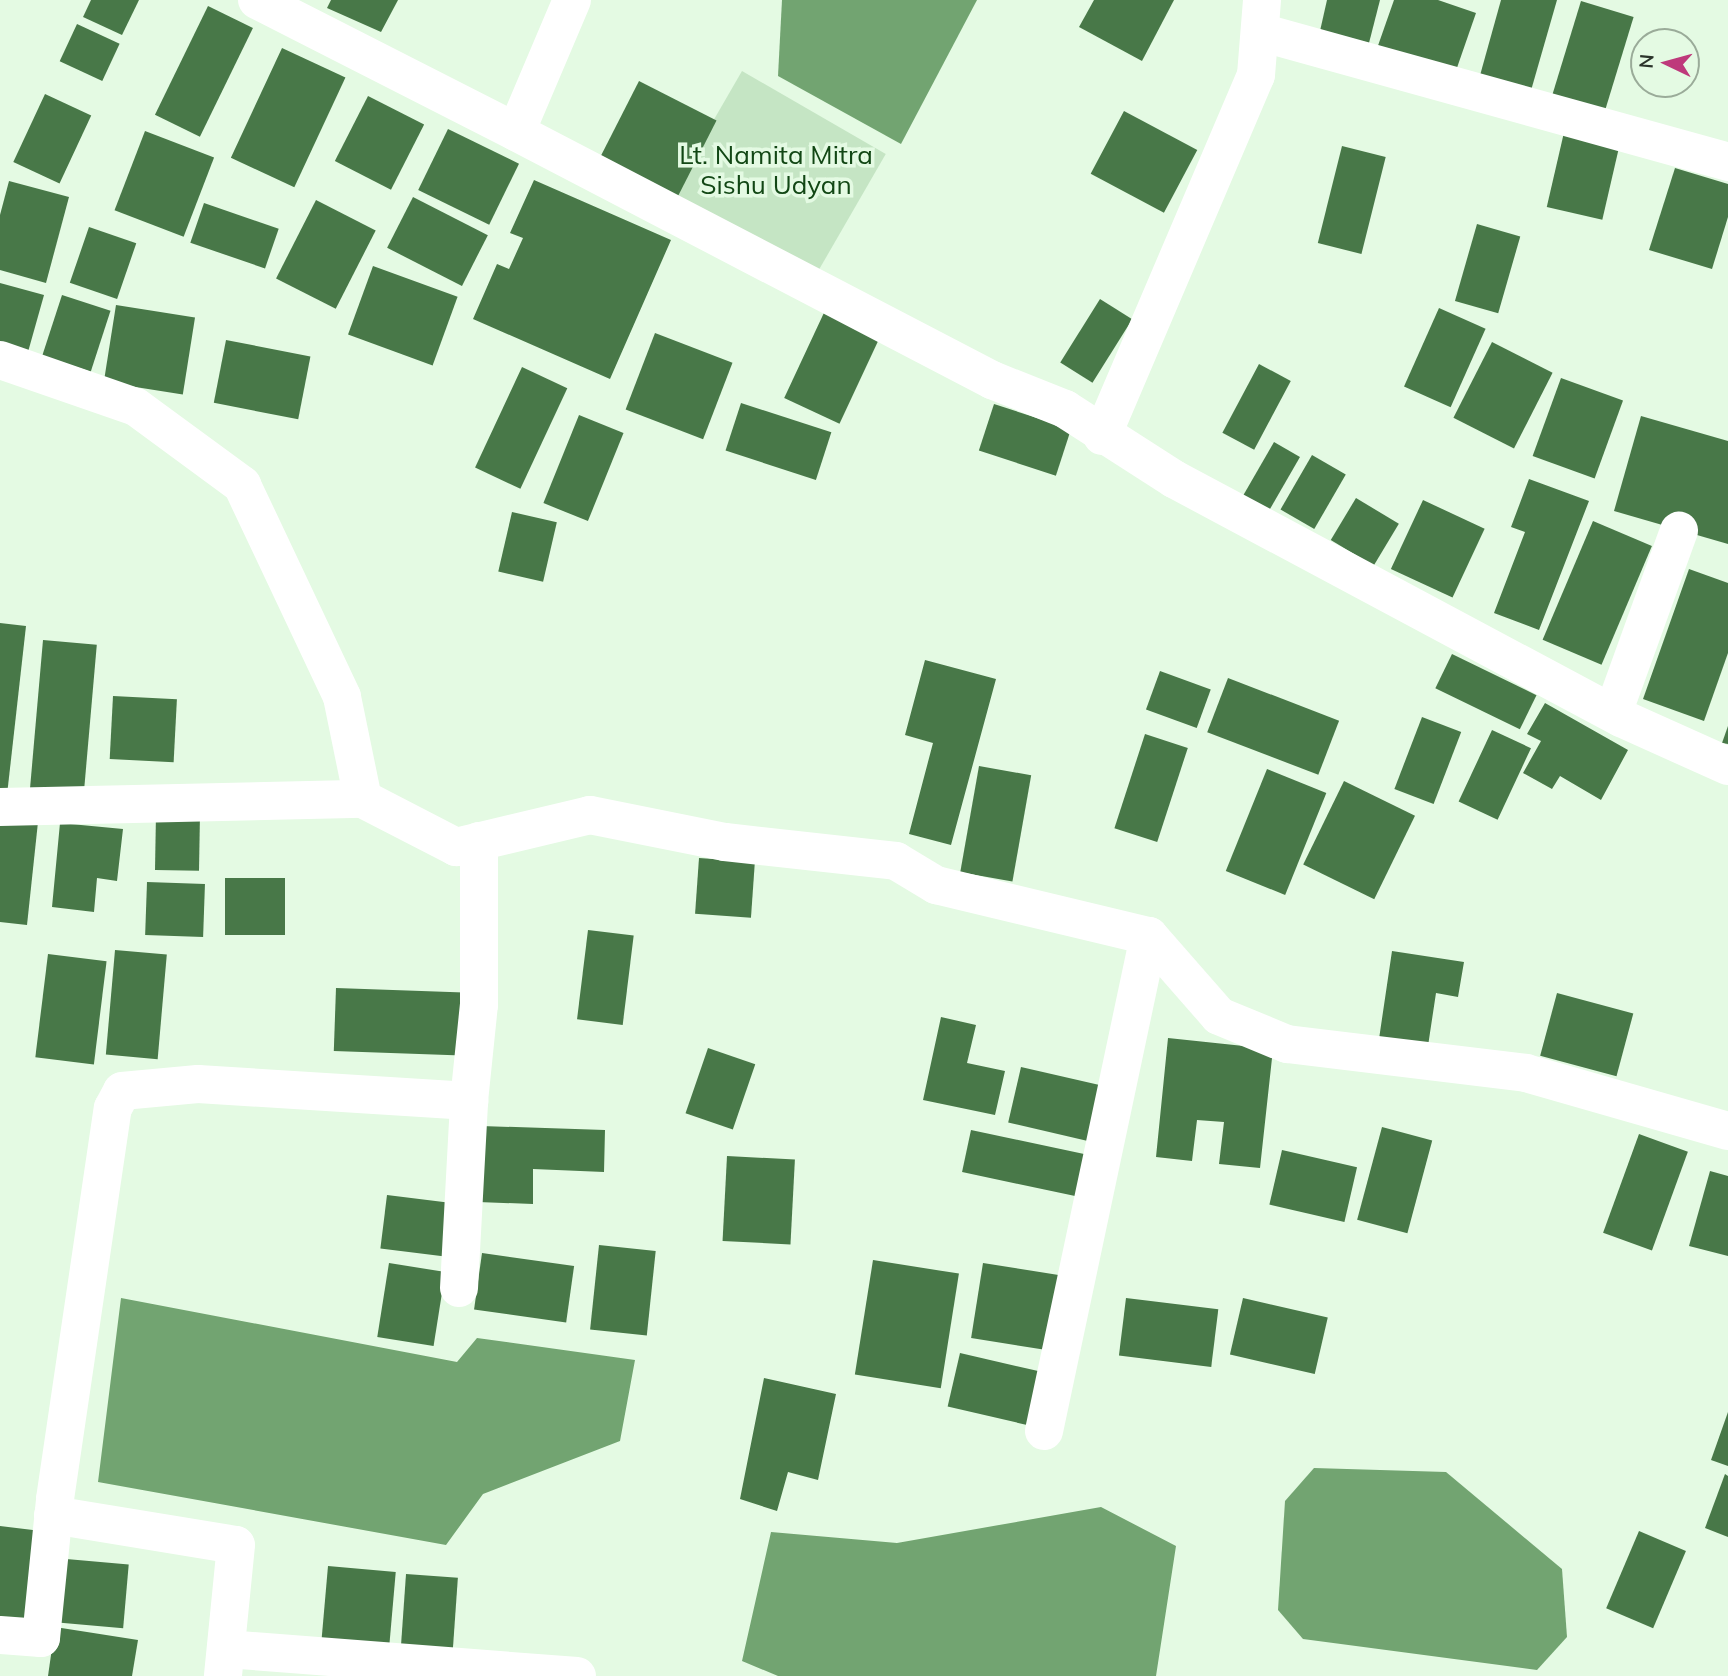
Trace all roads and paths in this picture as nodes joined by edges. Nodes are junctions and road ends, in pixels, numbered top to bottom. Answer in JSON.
{"nodes":[{"id":1,"x":257,"y":0,"type":"edge"},
{"id":2,"x":572,"y":0,"type":"edge"},
{"id":3,"x":1261,"y":16,"type":"edge"},
{"id":4,"x":516,"y":132,"type":"junction"},
{"id":5,"x":1728,"y":162,"type":"edge"},
{"id":6,"x":0,"y":360,"type":"edge"},
{"id":7,"x":1102,"y":436,"type":"junction"},
{"id":8,"x":1679,"y":531,"type":"dead end"},
{"id":9,"x":1613,"y":713,"type":"junction"},
{"id":10,"x":1728,"y":766,"type":"edge"},
{"id":11,"x":363,"y":799,"type":"junction"},
{"id":12,"x":0,"y":807,"type":"edge"},
{"id":13,"x":479,"y":841,"type":"junction"},
{"id":14,"x":1149,"y":936,"type":"junction"},
{"id":15,"x":469,"y":1101,"type":"junction"},
{"id":16,"x":1728,"y":1131,"type":"edge"},
{"id":17,"x":459,"y":1288,"type":"dead end"},
{"id":18,"x":1044,"y":1431,"type":"dead end"},
{"id":19,"x":53,"y":1515,"type":"junction"},
{"id":20,"x":0,"y":1635,"type":"edge"},
{"id":21,"x":225,"y":1663,"type":"edge"},
{"id":22,"x":578,"y":1676,"type":"edge"}],
"edges":[{"from":1,"to":4,"type":"street"},
{"from":2,"to":4,"type":"street"},
{"from":3,"to":5,"type":"street"},
{"from":3,"to":7,"type":"street"},
{"from":4,"to":7,"type":"street"},
{"from":6,"to":11,"type":"street"},
{"from":7,"to":9,"type":"street"},
{"from":8,"to":9,"type":"street"},
{"from":9,"to":10,"type":"street"},
{"from":11,"to":12,"type":"street"},
{"from":11,"to":13,"type":"street"},
{"from":13,"to":14,"type":"street"},
{"from":13,"to":15,"type":"street"},
{"from":14,"to":16,"type":"street"},
{"from":14,"to":18,"type":"street"},
{"from":15,"to":17,"type":"street"},
{"from":15,"to":19,"type":"street"},
{"from":19,"to":20,"type":"street"},
{"from":19,"to":21,"type":"street"},
{"from":21,"to":22,"type":"street"}]}
